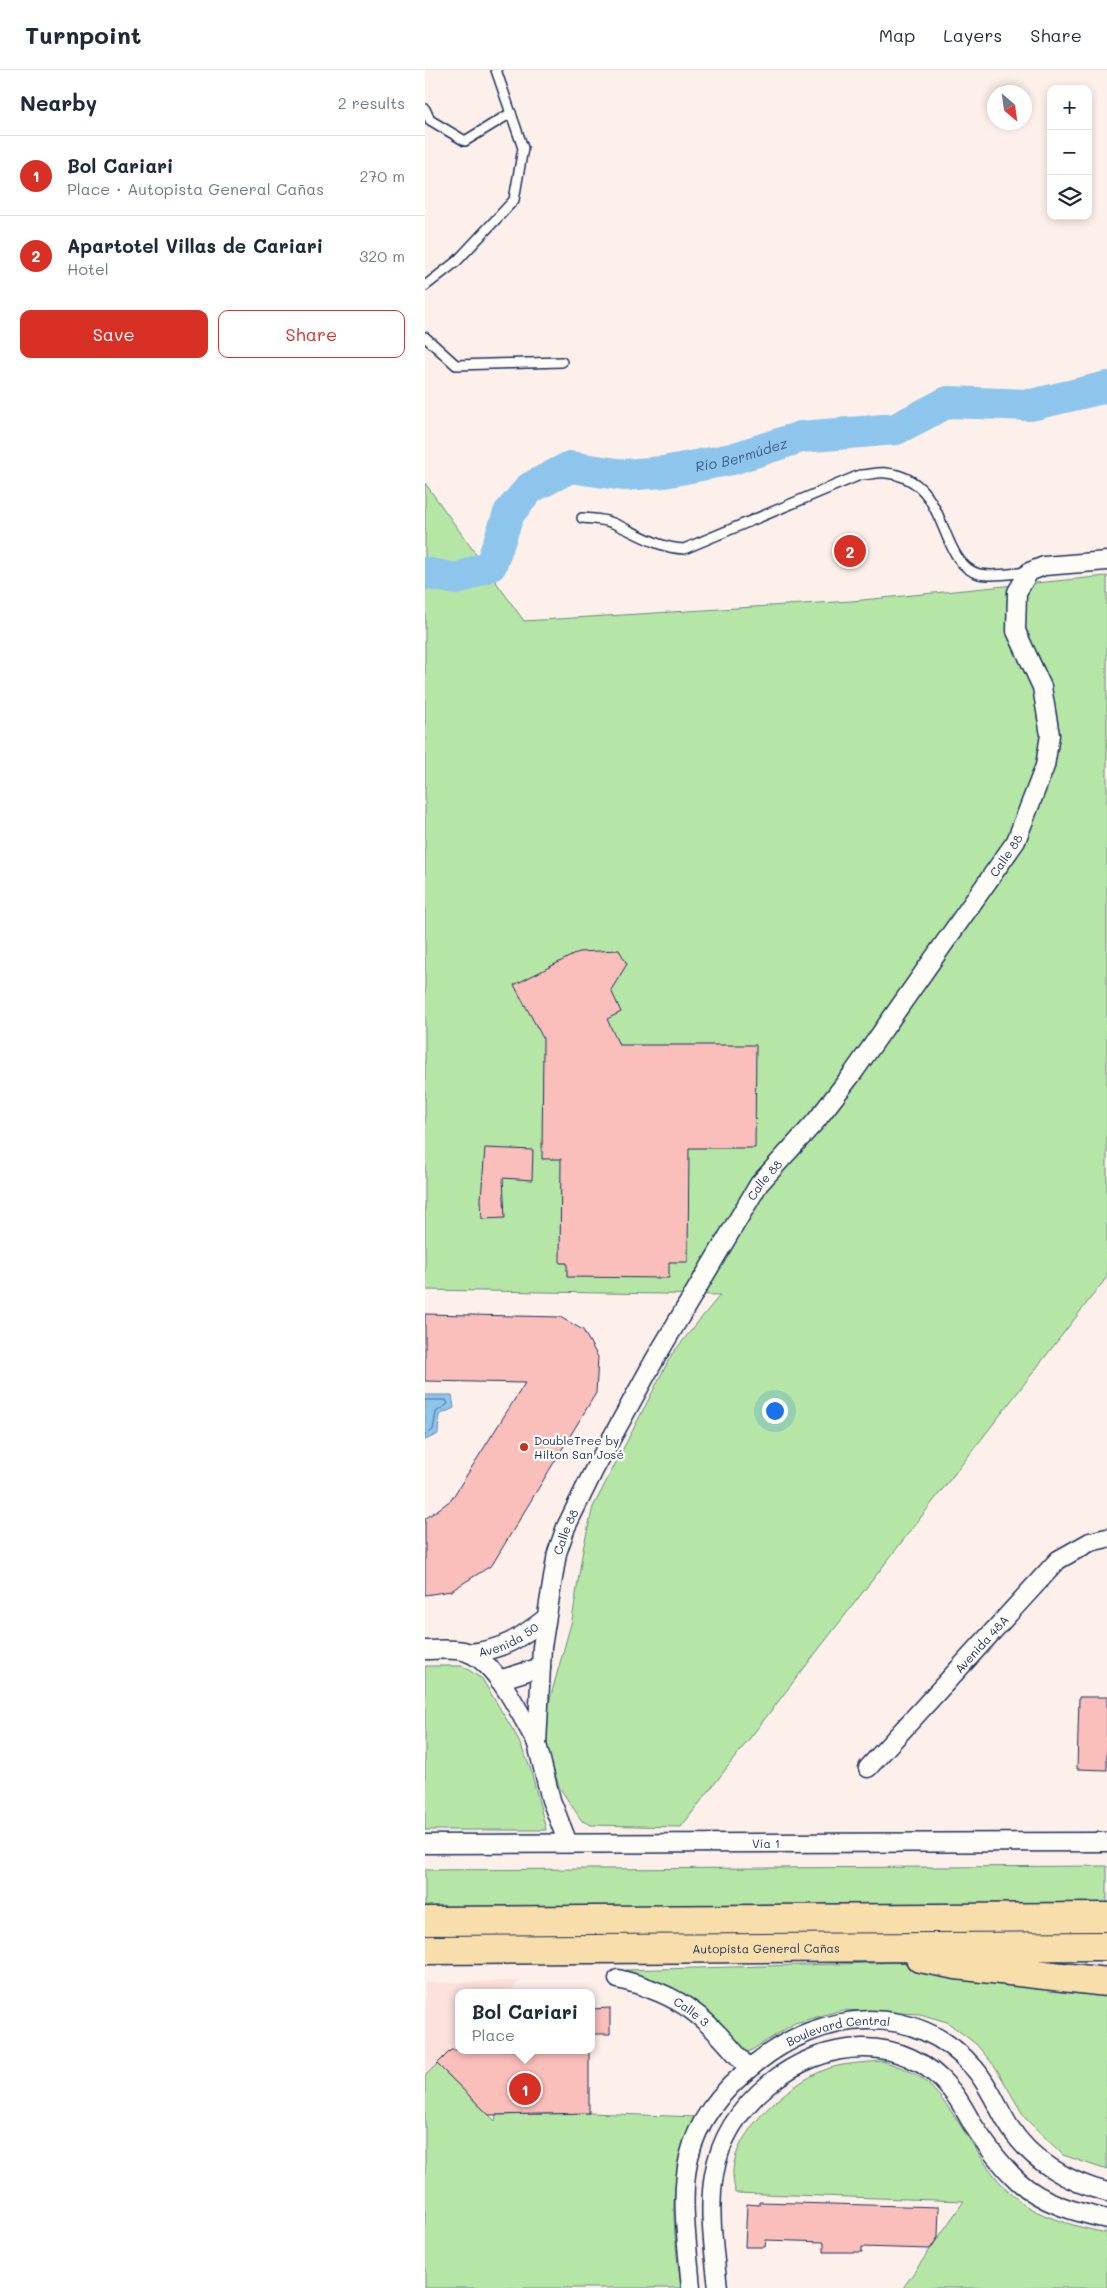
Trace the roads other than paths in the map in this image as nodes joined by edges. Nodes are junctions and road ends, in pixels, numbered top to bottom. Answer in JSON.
{"nodes":[{"id":1,"x":496,"y":70,"type":"edge"},
{"id":2,"x":425,"y":109,"type":"edge"},
{"id":3,"x":511,"y":113,"type":"junction"},
{"id":4,"x":425,"y":286,"type":"edge"},
{"id":5,"x":425,"y":337,"type":"edge"},
{"id":6,"x":562,"y":362,"type":"dead end"},
{"id":7,"x":582,"y":518,"type":"dead end"},
{"id":8,"x":1107,"y":560,"type":"edge"},
{"id":9,"x":1036,"y":569,"type":"junction"},
{"id":10,"x":1107,"y":1538,"type":"edge"},
{"id":11,"x":546,"y":1618,"type":"junction"},
{"id":12,"x":425,"y":1650,"type":"edge"},
{"id":13,"x":469,"y":1653,"type":"junction"},
{"id":14,"x":541,"y":1668,"type":"junction"},
{"id":15,"x":499,"y":1680,"type":"junction"},
{"id":16,"x":537,"y":1744,"type":"junction"},
{"id":17,"x":868,"y":1768,"type":"dead end"},
{"id":18,"x":1107,"y":1842,"type":"edge"},
{"id":19,"x":568,"y":1843,"type":"junction"},
{"id":20,"x":425,"y":1844,"type":"edge"},
{"id":21,"x":1107,"y":1917,"type":"edge"},
{"id":22,"x":425,"y":1921,"type":"edge"},
{"id":23,"x":880,"y":1946,"type":"junction"},
{"id":24,"x":1107,"y":1946,"type":"edge"},
{"id":25,"x":425,"y":1950,"type":"edge"},
{"id":26,"x":618,"y":1979,"type":"dead end"},
{"id":27,"x":1107,"y":1982,"type":"edge"},
{"id":28,"x":755,"y":2063,"type":"junction"},
{"id":29,"x":776,"y":2078,"type":"junction"},
{"id":30,"x":728,"y":2087,"type":"junction"},
{"id":31,"x":747,"y":2105,"type":"junction"},
{"id":32,"x":1107,"y":2192,"type":"edge"},
{"id":33,"x":1107,"y":2219,"type":"edge"},
{"id":34,"x":691,"y":2288,"type":"edge"},
{"id":35,"x":718,"y":2288,"type":"edge"}],
"edges":[{"from":1,"to":3,"type":"lane"},
{"from":2,"to":3,"type":"lane"},
{"from":3,"to":4,"type":"lane"},
{"from":5,"to":6,"type":"lane"},
{"from":7,"to":9,"type":"lane"},
{"from":8,"to":9,"type":"street"},
{"from":9,"to":11,"type":"street","name":"Calle 88"},
{"from":10,"to":17,"type":"street","name":"Avenida 48A"},
{"from":11,"to":13,"type":"street","name":"Avenida 50"},
{"from":11,"to":14,"type":"street","name":"Calle 88"},
{"from":12,"to":13,"type":"street","name":"Avenida 50"},
{"from":13,"to":15,"type":"street","name":"Avenida 50"},
{"from":14,"to":15,"type":"street"},
{"from":14,"to":16,"type":"street","name":"Calle 88"},
{"from":15,"to":16,"type":"street","name":"Avenida 50"},
{"from":16,"to":19,"type":"street","name":"Calle 88"},
{"from":18,"to":19,"type":"street","name":"Vía 1"},
{"from":19,"to":20,"type":"street","name":"Vía 1"},
{"from":21,"to":22,"type":"highway"},
{"from":23,"to":24,"type":"highway","name":"Autopista General Cañas"},
{"from":23,"to":25,"type":"highway","name":"Autopista General Cañas"},
{"from":23,"to":27,"type":"highway"},
{"from":26,"to":28,"type":"street","name":"Calle 3"},
{"from":28,"to":29,"type":"street","name":"Calle 3"},
{"from":28,"to":30,"type":"street","name":"Boulevard Central"},
{"from":28,"to":32,"type":"street","name":"Boulevard Central"},
{"from":29,"to":31,"type":"street","name":"Boulevard Central"},
{"from":29,"to":33,"type":"street","name":"Boulevard Central"},
{"from":30,"to":31,"type":"street"},
{"from":30,"to":34,"type":"street","name":"Boulevard Central"},
{"from":31,"to":35,"type":"street","name":"Boulevard Central"}]}
